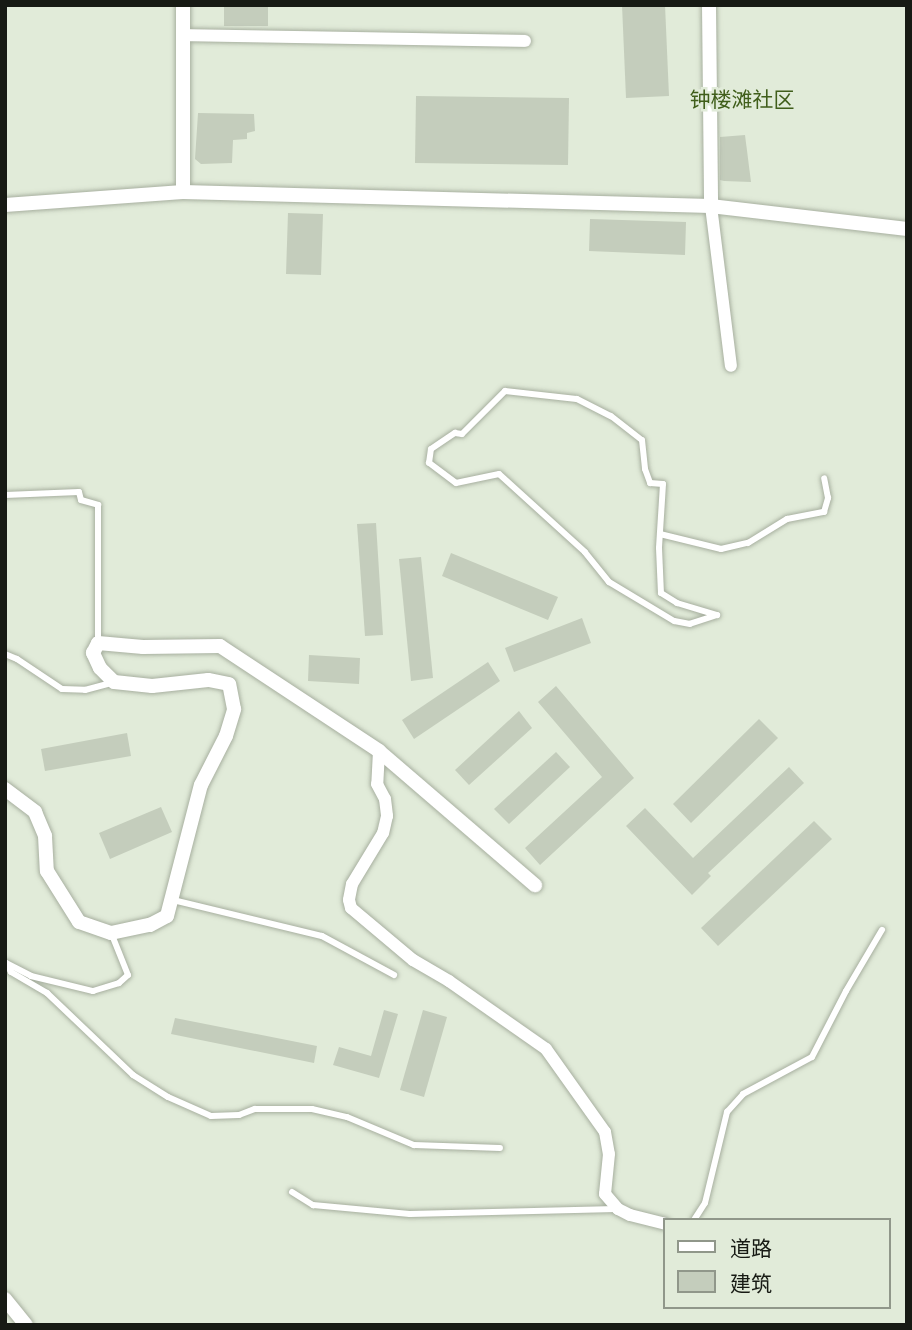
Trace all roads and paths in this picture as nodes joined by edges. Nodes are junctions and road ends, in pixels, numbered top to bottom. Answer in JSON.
{"nodes":[{"id":1,"x":183,"y":5,"type":"edge"},
{"id":2,"x":709,"y":5,"type":"edge"},
{"id":3,"x":183,"y":35,"type":"junction"},
{"id":4,"x":525,"y":41,"type":"dead end"},
{"id":5,"x":183,"y":192,"type":"junction"},
{"id":6,"x":5,"y":205,"type":"edge"},
{"id":7,"x":711,"y":206,"type":"junction"},
{"id":8,"x":907,"y":229,"type":"edge"},
{"id":9,"x":731,"y":366,"type":"dead end"},
{"id":10,"x":824,"y":478,"type":"dead end"},
{"id":11,"x":5,"y":495,"type":"edge"},
{"id":12,"x":660,"y":534,"type":"junction"},
{"id":13,"x":99,"y":643,"type":"junction"},
{"id":14,"x":5,"y":654,"type":"edge"},
{"id":15,"x":114,"y":682,"type":"junction"},
{"id":16,"x":379,"y":751,"type":"junction"},
{"id":17,"x":5,"y":789,"type":"edge"},
{"id":18,"x":535,"y":885,"type":"dead end"},
{"id":19,"x":171,"y":899,"type":"junction"},
{"id":20,"x":882,"y":930,"type":"dead end"},
{"id":21,"x":111,"y":933,"type":"junction"},
{"id":22,"x":6,"y":962,"type":"edge"},
{"id":23,"x":394,"y":975,"type":"dead end"},
{"id":24,"x":500,"y":1148,"type":"dead end"},
{"id":25,"x":292,"y":1192,"type":"dead end"},
{"id":26,"x":618,"y":1209,"type":"junction"},
{"id":27,"x":695,"y":1218,"type":"edge"},
{"id":28,"x":664,"y":1224,"type":"edge"},
{"id":29,"x":5,"y":1299,"type":"edge"},
{"id":30,"x":26,"y":1325,"type":"edge"}],
"edges":[{"from":1,"to":3,"type":"street"},
{"from":2,"to":7,"type":"street"},
{"from":3,"to":4,"type":"street"},
{"from":3,"to":5,"type":"street"},
{"from":5,"to":6,"type":"street"},
{"from":5,"to":7,"type":"street"},
{"from":7,"to":8,"type":"street"},
{"from":7,"to":9,"type":"street"},
{"from":10,"to":12,"type":"lane"},
{"from":11,"to":13,"type":"lane"},
{"from":12,"to":12,"type":"lane"},
{"from":13,"to":15,"type":"street"},
{"from":13,"to":16,"type":"street"},
{"from":14,"to":15,"type":"lane"},
{"from":15,"to":19,"type":"street"},
{"from":16,"to":18,"type":"street"},
{"from":16,"to":26,"type":"street"},
{"from":17,"to":21,"type":"street"},
{"from":19,"to":21,"type":"street"},
{"from":19,"to":23,"type":"lane"},
{"from":20,"to":27,"type":"lane"},
{"from":21,"to":22,"type":"lane"},
{"from":22,"to":24,"type":"lane"},
{"from":25,"to":26,"type":"lane"},
{"from":26,"to":28,"type":"street"},
{"from":29,"to":30,"type":"street"}]}
